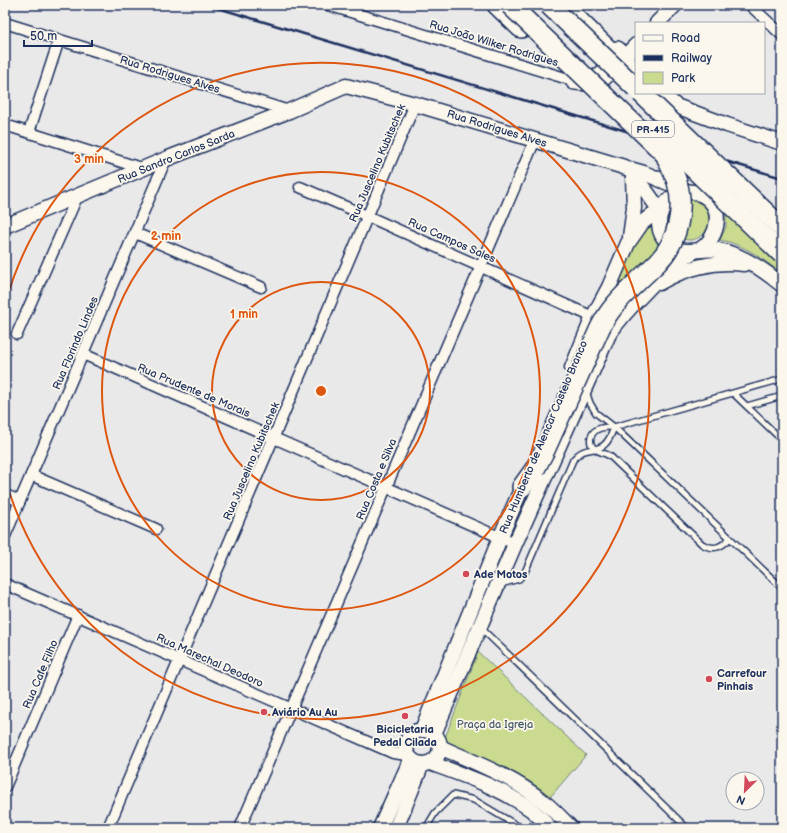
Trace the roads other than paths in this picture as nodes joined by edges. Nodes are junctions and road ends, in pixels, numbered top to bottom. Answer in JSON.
{"nodes":[{"id":1,"x":328,"y":5,"type":"edge"},
{"id":2,"x":498,"y":5,"type":"edge"},
{"id":3,"x":510,"y":5,"type":"edge"},
{"id":4,"x":523,"y":5,"type":"edge"},
{"id":5,"x":549,"y":5,"type":"edge"},
{"id":6,"x":569,"y":5,"type":"edge"},
{"id":7,"x":675,"y":5,"type":"edge"},
{"id":8,"x":750,"y":5,"type":"edge"},
{"id":9,"x":659,"y":22,"type":"edge"},
{"id":10,"x":5,"y":23,"type":"edge"},
{"id":11,"x":782,"y":35,"type":"edge"},
{"id":12,"x":59,"y":40,"type":"junction"},
{"id":13,"x":635,"y":46,"type":"edge"},
{"id":14,"x":620,"y":54,"type":"junction"},
{"id":15,"x":635,"y":69,"type":"edge"},
{"id":16,"x":346,"y":86,"type":"joint"},
{"id":17,"x":635,"y":87,"type":"edge"},
{"id":18,"x":642,"y":94,"type":"edge"},
{"id":19,"x":662,"y":94,"type":"edge"},
{"id":20,"x":415,"y":104,"type":"junction"},
{"id":21,"x":289,"y":111,"type":"junction"},
{"id":22,"x":5,"y":125,"type":"edge"},
{"id":23,"x":29,"y":132,"type":"junction"},
{"id":24,"x":535,"y":140,"type":"junction"},
{"id":25,"x":782,"y":143,"type":"edge"},
{"id":26,"x":166,"y":159,"type":"junction"},
{"id":27,"x":144,"y":169,"type":"junction"},
{"id":28,"x":628,"y":170,"type":"junction"},
{"id":29,"x":300,"y":187,"type":"dead end"},
{"id":30,"x":687,"y":191,"type":"junction"},
{"id":31,"x":77,"y":197,"type":"junction"},
{"id":32,"x":707,"y":198,"type":"junction"},
{"id":33,"x":661,"y":212,"type":"junction"},
{"id":34,"x":367,"y":216,"type":"junction"},
{"id":35,"x":782,"y":216,"type":"edge"},
{"id":36,"x":5,"y":226,"type":"edge"},
{"id":37,"x":782,"y":228,"type":"edge"},
{"id":38,"x":135,"y":233,"type":"junction"},
{"id":39,"x":628,"y":243,"type":"junction"},
{"id":40,"x":696,"y":251,"type":"junction"},
{"id":41,"x":782,"y":254,"type":"edge"},
{"id":42,"x":755,"y":265,"type":"junction"},
{"id":43,"x":481,"y":266,"type":"junction"},
{"id":44,"x":782,"y":284,"type":"edge"},
{"id":45,"x":261,"y":287,"type":"dead end"},
{"id":46,"x":647,"y":290,"type":"junction"},
{"id":47,"x":593,"y":317,"type":"junction"},
{"id":48,"x":17,"y":334,"type":"dead end"},
{"id":49,"x":83,"y":354,"type":"junction"},
{"id":50,"x":782,"y":379,"type":"edge"},
{"id":51,"x":585,"y":389,"type":"junction"},
{"id":52,"x":734,"y":394,"type":"junction"},
{"id":53,"x":782,"y":396,"type":"edge"},
{"id":54,"x":747,"y":406,"type":"junction"},
{"id":55,"x":614,"y":427,"type":"junction"},
{"id":56,"x":274,"y":438,"type":"junction"},
{"id":57,"x":782,"y":440,"type":"edge"},
{"id":58,"x":597,"y":450,"type":"junction"},
{"id":59,"x":31,"y":475,"type":"junction"},
{"id":60,"x":386,"y":487,"type":"junction"},
{"id":61,"x":522,"y":487,"type":"junction"},
{"id":62,"x":5,"y":495,"type":"edge"},
{"id":63,"x":20,"y":501,"type":"junction"},
{"id":64,"x":156,"y":528,"type":"dead end"},
{"id":65,"x":5,"y":536,"type":"edge"},
{"id":66,"x":500,"y":538,"type":"junction"},
{"id":67,"x":730,"y":538,"type":"junction"},
{"id":68,"x":515,"y":544,"type":"junction"},
{"id":69,"x":5,"y":584,"type":"edge"},
{"id":70,"x":498,"y":585,"type":"junction"},
{"id":71,"x":782,"y":588,"type":"edge"},
{"id":72,"x":78,"y":615,"type":"junction"},
{"id":73,"x":466,"y":621,"type":"junction"},
{"id":74,"x":480,"y":626,"type":"junction"},
{"id":75,"x":178,"y":660,"type":"junction"},
{"id":76,"x":291,"y":709,"type":"junction"},
{"id":77,"x":432,"y":737,"type":"junction"},
{"id":78,"x":418,"y":760,"type":"junction"},
{"id":79,"x":5,"y":787,"type":"edge"},
{"id":80,"x":529,"y":791,"type":"junction"},
{"id":81,"x":521,"y":804,"type":"junction"},
{"id":82,"x":108,"y":828,"type":"edge"},
{"id":83,"x":240,"y":828,"type":"edge"},
{"id":84,"x":380,"y":828,"type":"edge"},
{"id":85,"x":396,"y":828,"type":"edge"},
{"id":86,"x":426,"y":828,"type":"edge"},
{"id":87,"x":521,"y":828,"type":"edge"},
{"id":88,"x":550,"y":828,"type":"edge"},
{"id":89,"x":571,"y":828,"type":"edge"},
{"id":90,"x":687,"y":828,"type":"edge"}],
"edges":[{"from":1,"to":14,"type":"street","name":"Rua João Wilker Rodrigues"},
{"from":2,"to":14,"type":"highway"},
{"from":3,"to":61,"type":"highway","bridge":true},
{"from":4,"to":41,"type":"highway","number":"PR-415","bridge":true},
{"from":5,"to":17,"type":"highway","bridge":true},
{"from":6,"to":14,"type":"street"},
{"from":7,"to":9,"type":"main road"},
{"from":8,"to":11,"type":"street"},
{"from":10,"to":12,"type":"street","name":"Rua Rodrigues Alves"},
{"from":12,"to":21,"type":"street","name":"Rua Rodrigues Alves"},
{"from":12,"to":23,"type":"street"},
{"from":13,"to":14,"type":"main road"},
{"from":14,"to":15,"type":"main road"},
{"from":16,"to":20,"type":"main road","name":"Rua Rodrigues Alves"},
{"from":16,"to":21,"type":"main road","name":"Rua Sandro Carlos Sarda"},
{"from":18,"to":37,"type":"highway","number":"PR-415","bridge":true},
{"from":19,"to":25,"type":"main road"},
{"from":20,"to":24,"type":"main road","name":"Rua Rodrigues Alves"},
{"from":20,"to":34,"type":"street","name":"Rua Juscelino Kubitschek"},
{"from":21,"to":26,"type":"main road","name":"Rua Sandro Carlos Sarda"},
{"from":22,"to":23,"type":"street"},
{"from":23,"to":27,"type":"street"},
{"from":24,"to":28,"type":"main road","name":"Rua Rodrigues Alves"},
{"from":24,"to":43,"type":"street","name":"Rua Costa e Silva"},
{"from":26,"to":27,"type":"main road","name":"Rua Sandro Carlos Sarda"},
{"from":26,"to":38,"type":"street","name":"Rua Florindo Lindes"},
{"from":27,"to":31,"type":"main road","name":"Rua Sandro Carlos Sarda"},
{"from":28,"to":30,"type":"main road","name":"Rua Rodrigues Alves"},
{"from":28,"to":33,"type":"main road"},
{"from":28,"to":39,"type":"main road"},
{"from":29,"to":34,"type":"street","name":"Rua Campos Sales"},
{"from":30,"to":32,"type":"main road"},
{"from":30,"to":33,"type":"main road"},
{"from":31,"to":36,"type":"main road","name":"Rua Sandro Carlos Sarda"},
{"from":31,"to":48,"type":"street"},
{"from":32,"to":35,"type":"main road"},
{"from":32,"to":40,"type":"main road"},
{"from":33,"to":39,"type":"main road","name":"Rua Humberto de Alencar Castelo Branco"},
{"from":33,"to":40,"type":"main road"},
{"from":34,"to":43,"type":"street","name":"Rua Campos Sales"},
{"from":34,"to":56,"type":"street","name":"Rua Juscelino Kubitschek"},
{"from":38,"to":45,"type":"street"},
{"from":38,"to":49,"type":"street","name":"Rua Florindo Lindes"},
{"from":39,"to":47,"type":"main road","name":"Rua Humberto de Alencar Castelo Branco"},
{"from":40,"to":42,"type":"main road"},
{"from":40,"to":46,"type":"main road","name":"Rua Humberto de Alencar Castelo Branco"},
{"from":42,"to":44,"type":"main road"},
{"from":42,"to":46,"type":"main road"},
{"from":43,"to":47,"type":"street","name":"Rua Campos Sales"},
{"from":43,"to":60,"type":"street","name":"Rua Costa e Silva"},
{"from":46,"to":51,"type":"main road","name":"Rua Humberto de Alencar Castelo Branco"},
{"from":47,"to":61,"type":"main road","name":"Rua Humberto de Alencar Castelo Branco"},
{"from":49,"to":56,"type":"street","name":"Rua Prudente de Morais"},
{"from":49,"to":59,"type":"street","name":"Rua Florindo Lindes"},
{"from":50,"to":52,"type":"lane"},
{"from":51,"to":55,"type":"lane"},
{"from":51,"to":68,"type":"main road","name":"Rua Humberto de Alencar Castelo Branco"},
{"from":52,"to":54,"type":"lane"},
{"from":52,"to":55,"type":"lane"},
{"from":53,"to":54,"type":"lane"},
{"from":54,"to":57,"type":"lane"},
{"from":55,"to":58,"type":"lane"},
{"from":55,"to":58,"type":"lane"},
{"from":55,"to":67,"type":"lane"},
{"from":56,"to":60,"type":"street","name":"Rua Prudente de Morais"},
{"from":56,"to":75,"type":"street","name":"Rua Juscelino Kubitschek"},
{"from":58,"to":67,"type":"lane"},
{"from":58,"to":70,"type":"lane"},
{"from":59,"to":63,"type":"street","name":"Rua Florindo Lindes"},
{"from":59,"to":64,"type":"street"},
{"from":60,"to":66,"type":"street","name":"Rua Prudente de Morais"},
{"from":60,"to":76,"type":"street","name":"Rua Costa e Silva"},
{"from":61,"to":66,"type":"main road","name":"Rua Humberto de Alencar Castelo Branco"},
{"from":62,"to":63,"type":"street"},
{"from":63,"to":65,"type":"street","name":"Rua Florindo Lindes"},
{"from":66,"to":68,"type":"street","name":"Rua Prudente de Morais"},
{"from":66,"to":73,"type":"main road","name":"Rua Humberto de Alencar Castelo Branco"},
{"from":67,"to":71,"type":"lane"},
{"from":68,"to":70,"type":"main road","name":"Rua Humberto de Alencar Castelo Branco"},
{"from":69,"to":72,"type":"street","name":"Rua Marechal Deodoro"},
{"from":70,"to":74,"type":"main road","name":"Rua Humberto de Alencar Castelo Branco"},
{"from":72,"to":75,"type":"street","name":"Rua Marechal Deodoro"},
{"from":72,"to":79,"type":"street","name":"Rua Cafe Filho"},
{"from":73,"to":74,"type":"lane"},
{"from":73,"to":77,"type":"main road","name":"Rua Humberto de Alencar Castelo Branco"},
{"from":74,"to":77,"type":"main road","name":"Rua Humberto de Alencar Castelo Branco"},
{"from":74,"to":90,"type":"lane"},
{"from":75,"to":76,"type":"street","name":"Rua Marechal Deodoro"},
{"from":75,"to":82,"type":"street","name":"Rua Juscelino Kubitschek"},
{"from":76,"to":78,"type":"street","name":"Rua Marechal Deodoro"},
{"from":76,"to":83,"type":"street","name":"Rua Costa e Silva"},
{"from":77,"to":78,"type":"main road"},
{"from":77,"to":78,"type":"main road"},
{"from":77,"to":80,"type":"main road"},
{"from":78,"to":81,"type":"main road"},
{"from":78,"to":84,"type":"main road"},
{"from":78,"to":85,"type":"main road"},
{"from":80,"to":81,"type":"main road"},
{"from":80,"to":89,"type":"main road"},
{"from":81,"to":88,"type":"main road"},
{"from":86,"to":87,"type":"lane"}]}
